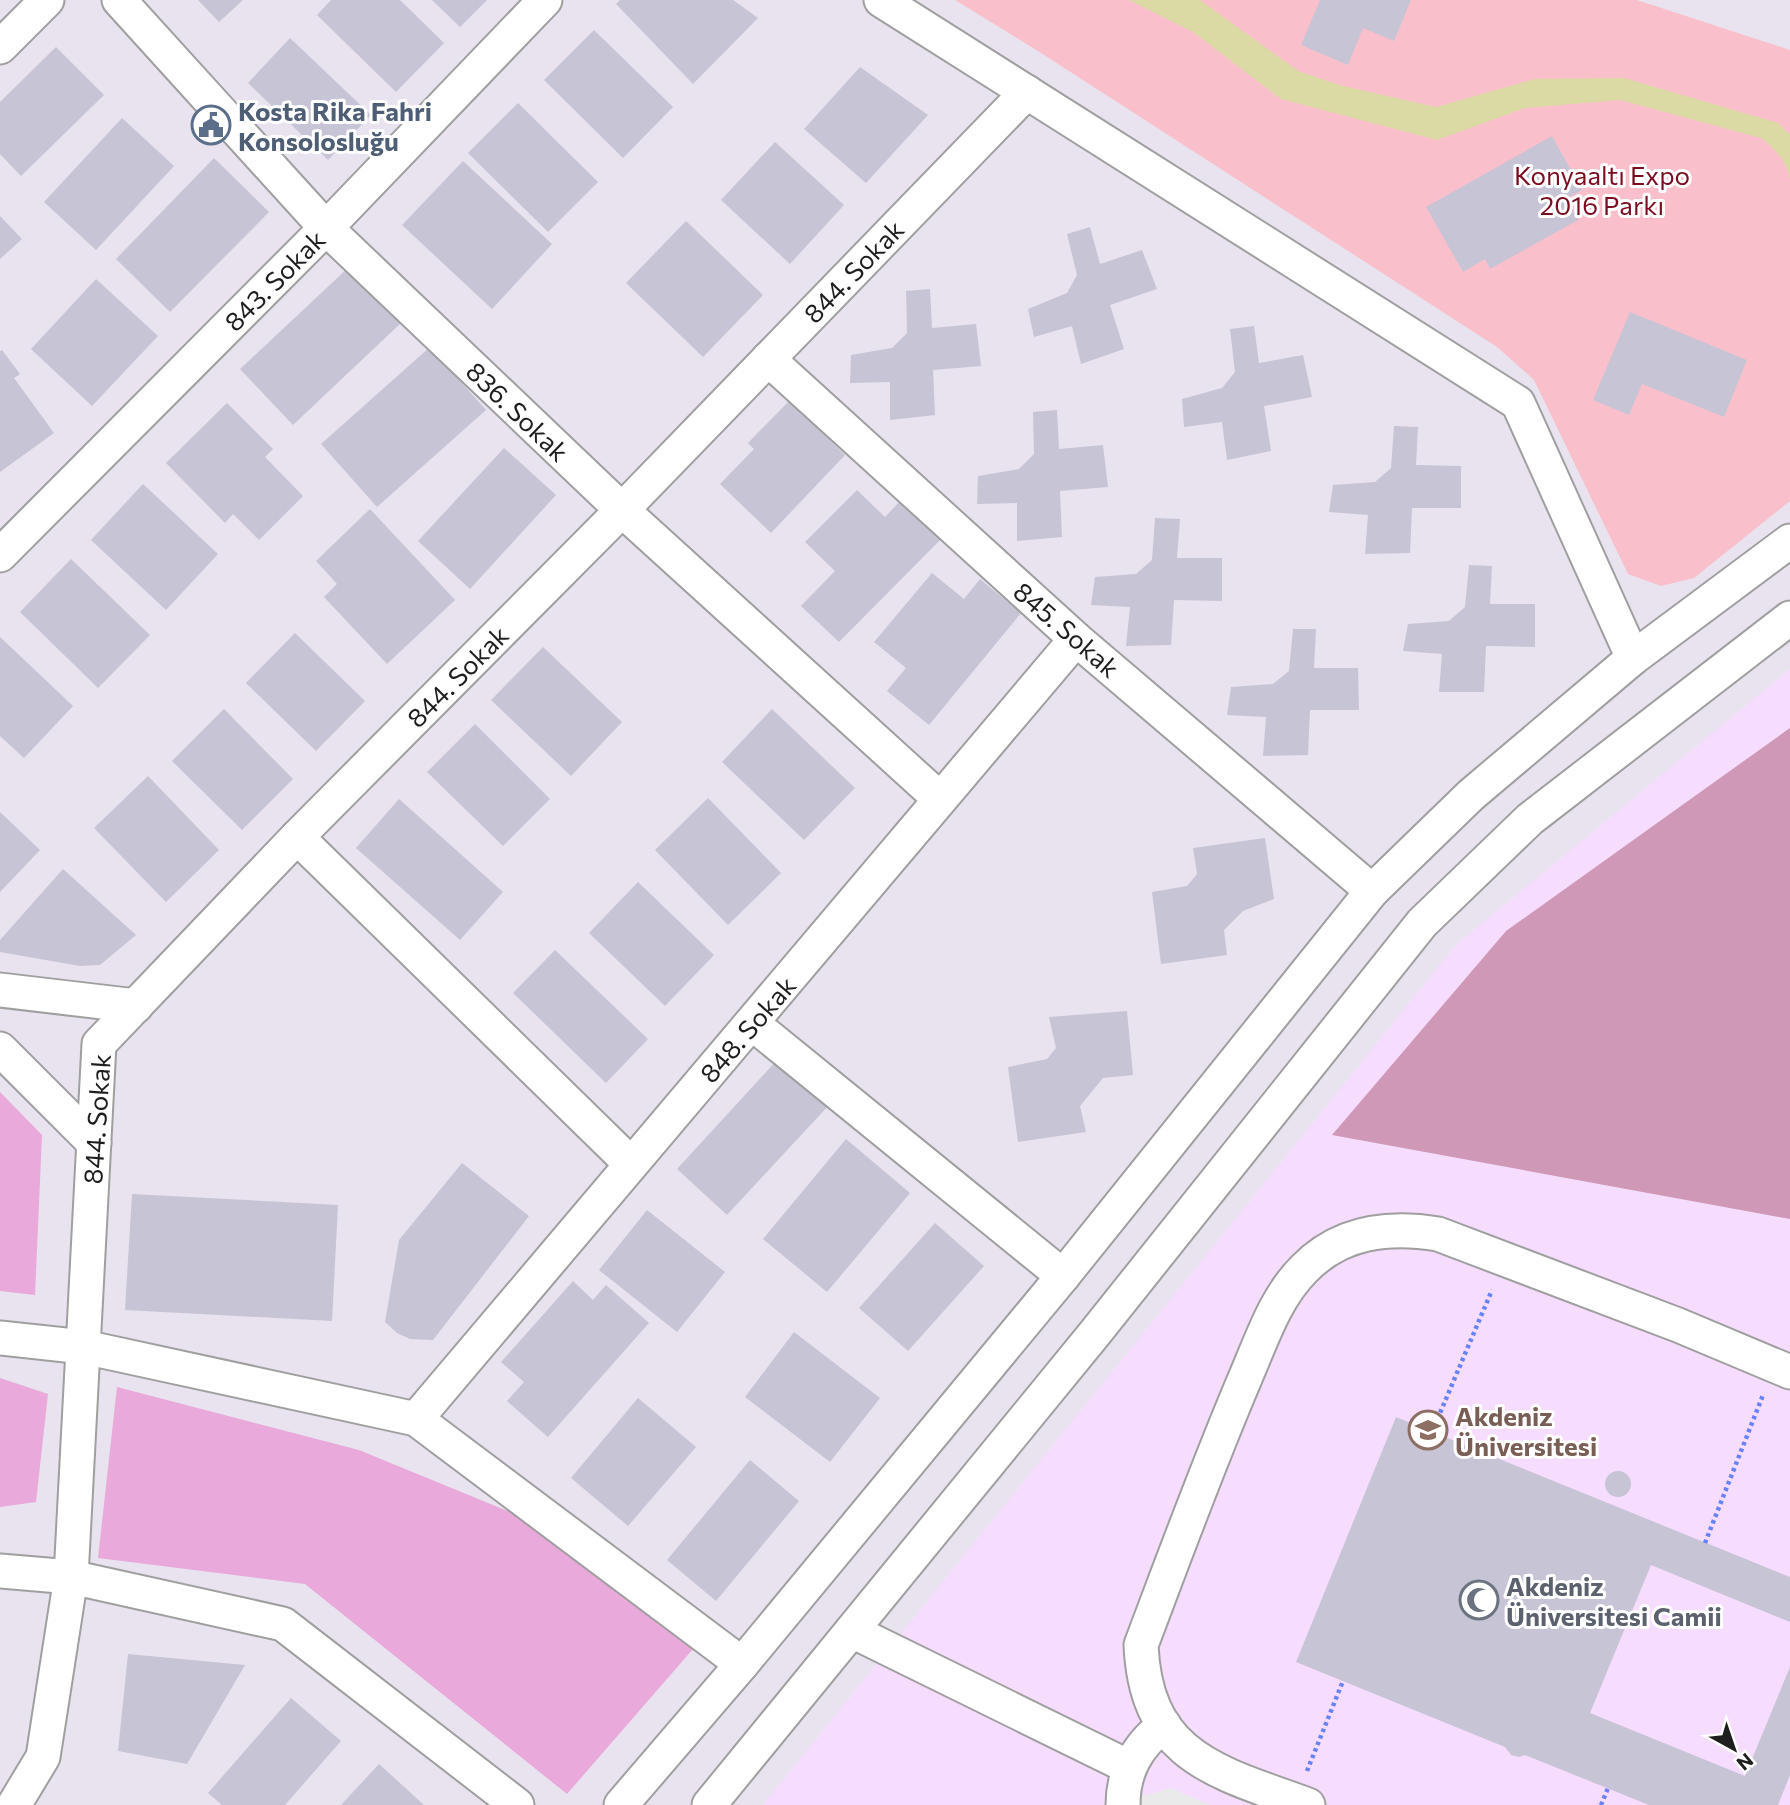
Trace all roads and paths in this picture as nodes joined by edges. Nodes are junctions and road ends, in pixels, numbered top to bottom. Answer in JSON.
{"nodes":[{"id":1,"x":47,"y":0,"type":"edge"},
{"id":2,"x":119,"y":0,"type":"edge"},
{"id":3,"x":544,"y":0,"type":"edge"},
{"id":4,"x":881,"y":0,"type":"edge"},
{"id":5,"x":0,"y":47,"type":"edge"},
{"id":6,"x":1027,"y":92,"type":"junction"},
{"id":7,"x":326,"y":228,"type":"junction"},
{"id":8,"x":768,"y":359,"type":"junction"},
{"id":9,"x":622,"y":510,"type":"junction"},
{"id":10,"x":1790,"y":541,"type":"edge"},
{"id":11,"x":0,"y":555,"type":"edge"},
{"id":12,"x":1790,"y":618,"type":"edge"},
{"id":13,"x":1076,"y":639,"type":"junction"},
{"id":14,"x":1633,"y":657,"type":"junction"},
{"id":15,"x":940,"y":799,"type":"junction"},
{"id":16,"x":297,"y":837,"type":"junction"},
{"id":17,"x":1372,"y":891,"type":"junction"},
{"id":18,"x":0,"y":990,"type":"edge"},
{"id":19,"x":136,"y":1006,"type":"junction"},
{"id":20,"x":752,"y":1024,"type":"junction"},
{"id":21,"x":0,"y":1049,"type":"edge"},
{"id":22,"x":94,"y":1143,"type":"junction"},
{"id":23,"x":630,"y":1163,"type":"junction"},
{"id":24,"x":1504,"y":1260,"type":"junction"},
{"id":25,"x":1063,"y":1276,"type":"junction"},
{"id":26,"x":0,"y":1338,"type":"edge"},
{"id":27,"x":84,"y":1347,"type":"junction"},
{"id":28,"x":1782,"y":1369,"type":"edge"},
{"id":29,"x":416,"y":1419,"type":"junction"},
{"id":30,"x":1432,"y":1432,"type":"dead end"},
{"id":31,"x":1705,"y":1543,"type":"dead end"},
{"id":32,"x":0,"y":1571,"type":"edge"},
{"id":33,"x":71,"y":1577,"type":"junction"},
{"id":34,"x":852,"y":1631,"type":"junction"},
{"id":35,"x":742,"y":1664,"type":"junction"},
{"id":36,"x":1343,"y":1681,"type":"dead end"},
{"id":37,"x":1164,"y":1725,"type":"junction"},
{"id":38,"x":1129,"y":1767,"type":"junction"},
{"id":39,"x":1608,"y":1788,"type":"dead end"},
{"id":40,"x":1302,"y":1803,"type":"edge"},
{"id":41,"x":14,"y":1805,"type":"edge"},
{"id":42,"x":517,"y":1805,"type":"edge"},
{"id":43,"x":621,"y":1805,"type":"edge"},
{"id":44,"x":709,"y":1805,"type":"edge"},
{"id":45,"x":1123,"y":1805,"type":"edge"},
{"id":46,"x":1601,"y":1805,"type":"edge"}],
"edges":[{"from":1,"to":5,"type":"street"},
{"from":2,"to":7,"type":"street","name":"836. Sokak"},
{"from":3,"to":7,"type":"street","name":"843. Sokak"},
{"from":4,"to":6,"type":"street"},
{"from":6,"to":8,"type":"street","name":"844. Sokak"},
{"from":6,"to":14,"type":"street"},
{"from":7,"to":9,"type":"street","name":"836. Sokak"},
{"from":7,"to":11,"type":"street","name":"843. Sokak"},
{"from":8,"to":9,"type":"street","name":"844. Sokak"},
{"from":8,"to":13,"type":"street","name":"845. Sokak"},
{"from":9,"to":15,"type":"street","name":"836. Sokak"},
{"from":9,"to":16,"type":"street","name":"844. Sokak"},
{"from":10,"to":14,"type":"street"},
{"from":12,"to":34,"type":"street"},
{"from":13,"to":15,"type":"street","name":"848. Sokak"},
{"from":13,"to":17,"type":"street","name":"845. Sokak"},
{"from":14,"to":17,"type":"street"},
{"from":15,"to":20,"type":"street","name":"848. Sokak"},
{"from":16,"to":19,"type":"street","name":"844. Sokak"},
{"from":16,"to":23,"type":"street"},
{"from":17,"to":25,"type":"street"},
{"from":18,"to":19,"type":"street"},
{"from":19,"to":22,"type":"street","name":"844. Sokak"},
{"from":20,"to":23,"type":"street","name":"848. Sokak"},
{"from":20,"to":25,"type":"street"},
{"from":21,"to":22,"type":"street"},
{"from":22,"to":27,"type":"street","name":"844. Sokak"},
{"from":23,"to":29,"type":"street","name":"848. Sokak"},
{"from":24,"to":28,"type":"street"},
{"from":24,"to":30,"type":"path"},
{"from":24,"to":37,"type":"street"},
{"from":25,"to":35,"type":"street"},
{"from":26,"to":27,"type":"street"},
{"from":27,"to":29,"type":"street"},
{"from":27,"to":33,"type":"street","name":"844. Sokak"},
{"from":28,"to":31,"type":"path"},
{"from":29,"to":35,"type":"street"},
{"from":32,"to":33,"type":"street"},
{"from":33,"to":41,"type":"street","name":"844. Sokak"},
{"from":33,"to":42,"type":"street"},
{"from":34,"to":38,"type":"street"},
{"from":34,"to":44,"type":"street"},
{"from":35,"to":43,"type":"street"},
{"from":36,"to":40,"type":"path"},
{"from":37,"to":38,"type":"street"},
{"from":37,"to":40,"type":"street"},
{"from":38,"to":45,"type":"street"},
{"from":39,"to":46,"type":"path"}]}
